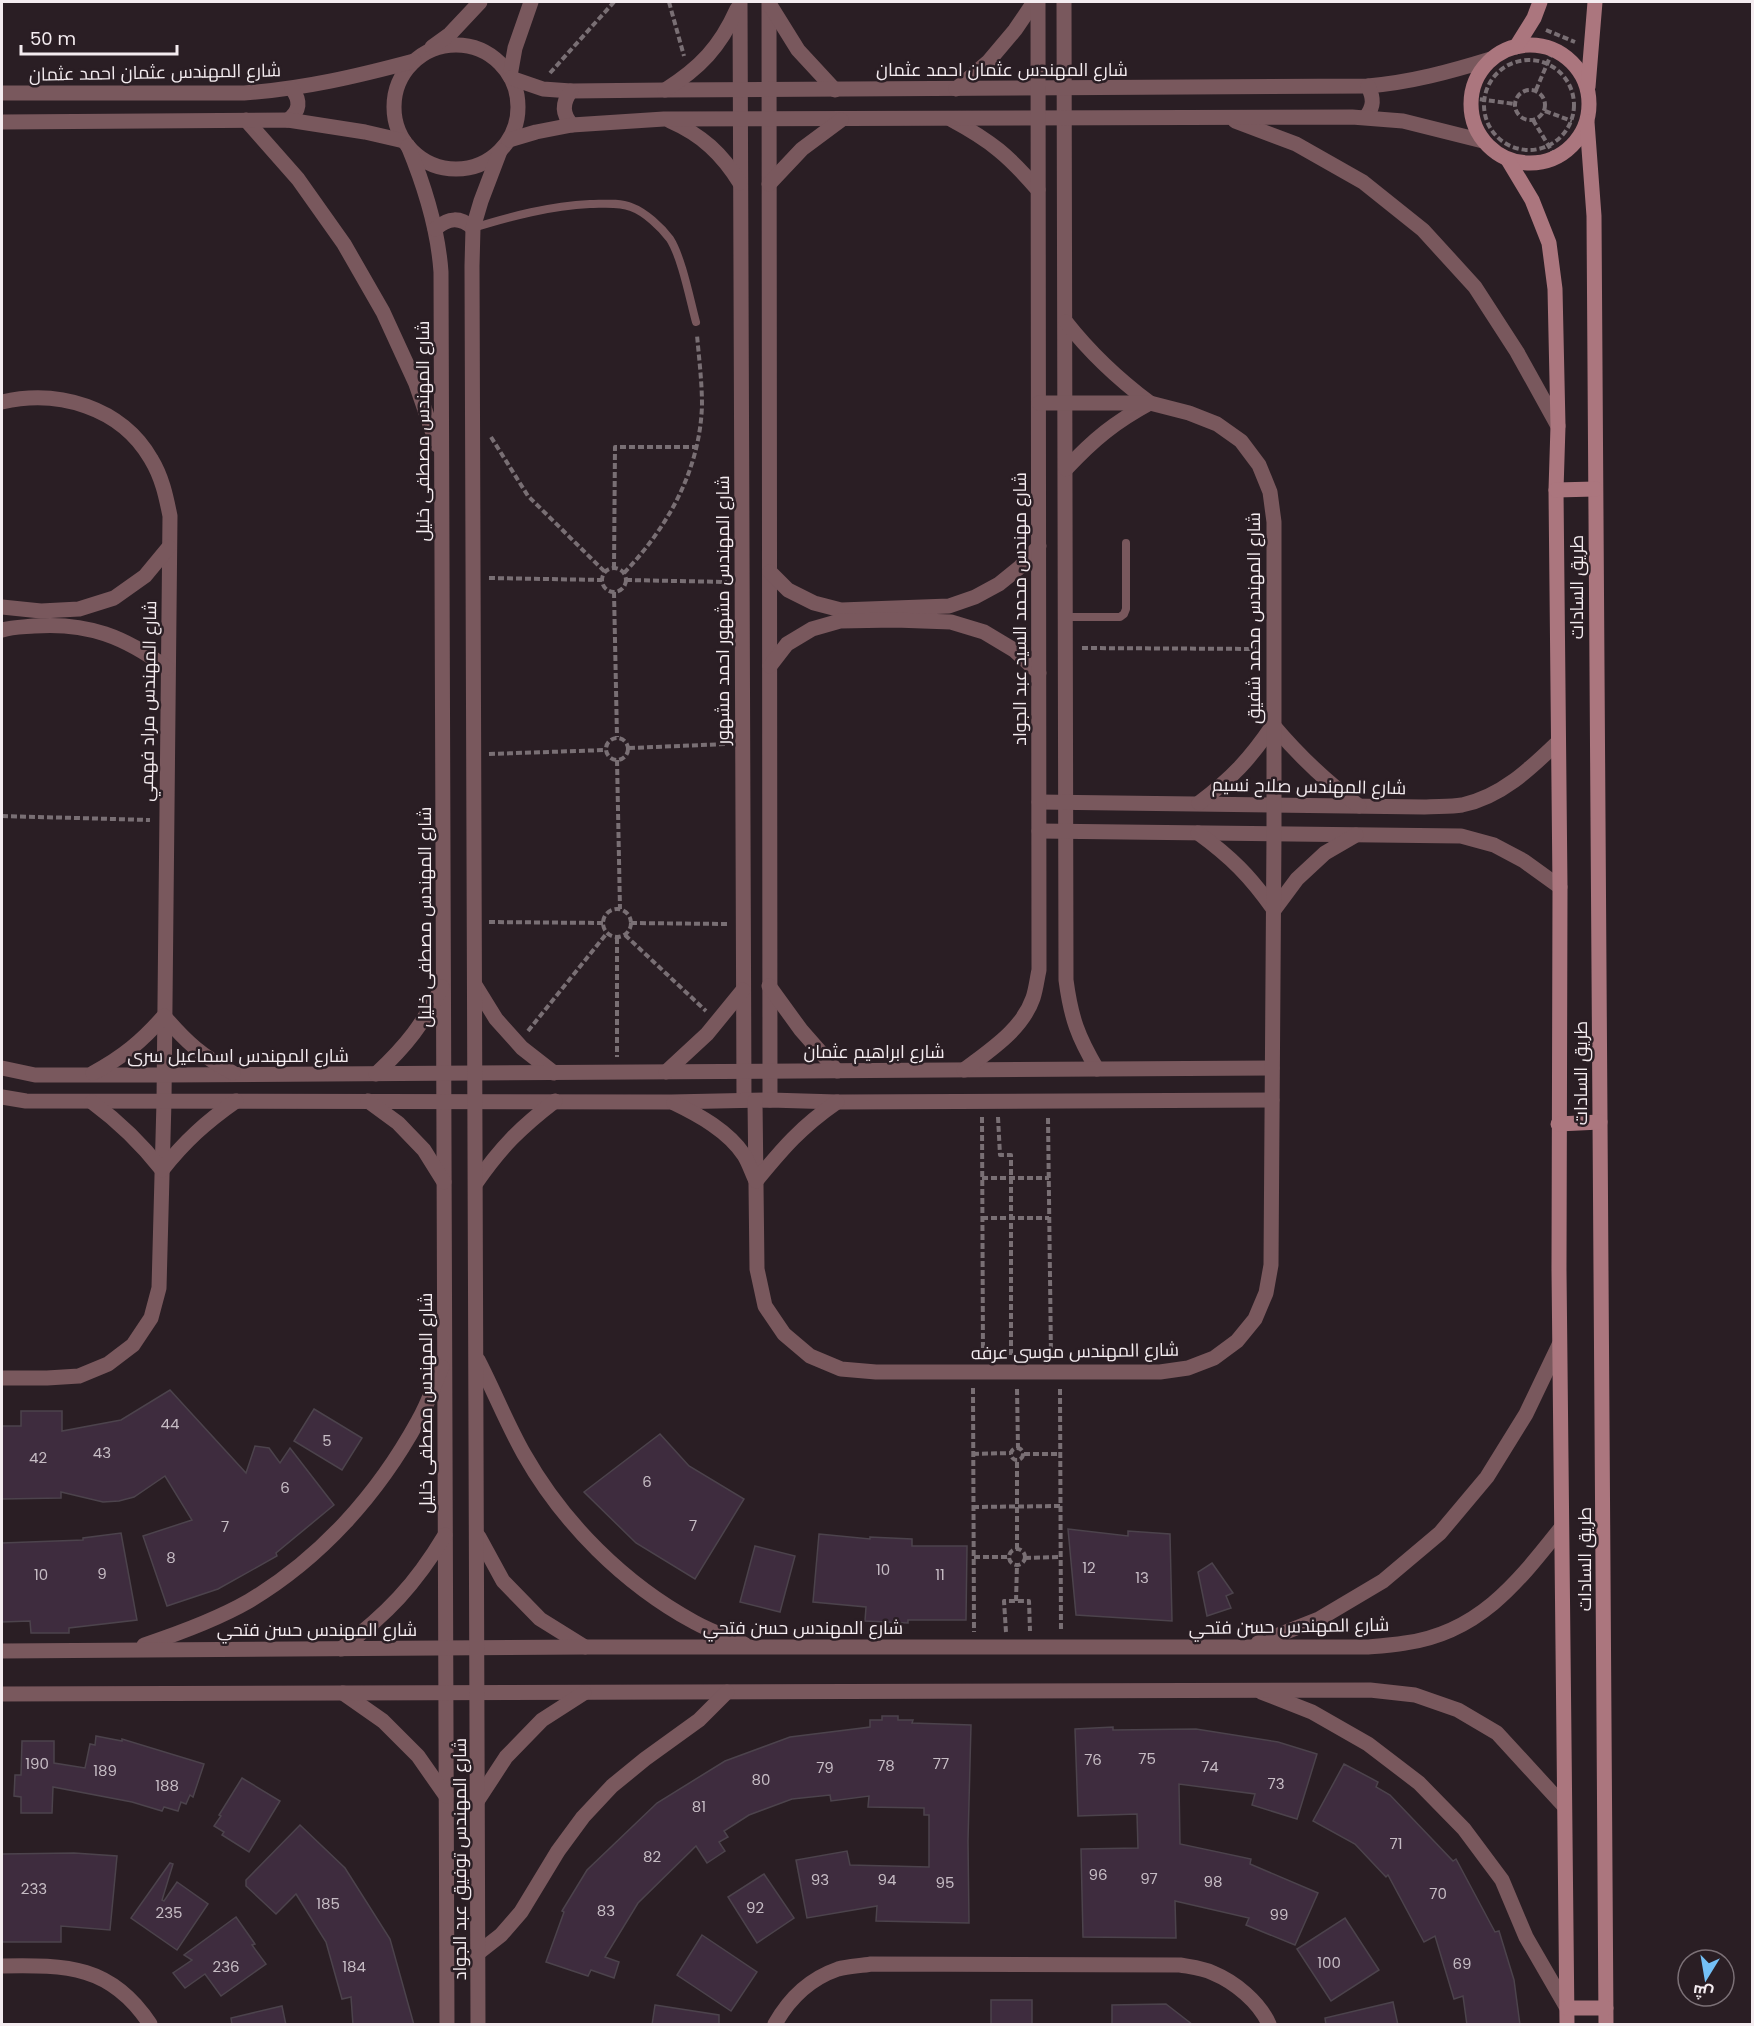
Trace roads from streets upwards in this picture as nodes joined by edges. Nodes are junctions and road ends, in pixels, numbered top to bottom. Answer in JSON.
{"nodes":[{"id":1,"x":480,"y":2,"type":"edge"},
{"id":2,"x":531,"y":2,"type":"edge"},
{"id":3,"x":740,"y":2,"type":"edge"},
{"id":4,"x":1036,"y":2,"type":"edge"},
{"id":5,"x":1064,"y":2,"type":"edge"},
{"id":6,"x":1540,"y":2,"type":"edge"},
{"id":7,"x":1595,"y":2,"type":"edge"},
{"id":8,"x":769,"y":3,"type":"edge"},
{"id":9,"x":1516,"y":47,"type":"junction"},
{"id":10,"x":420,"y":56,"type":"junction"},
{"id":11,"x":1491,"y":59,"type":"junction"},
{"id":12,"x":510,"y":77,"type":"junction"},
{"id":13,"x":1368,"y":86,"type":"junction"},
{"id":14,"x":1038,"y":88,"type":"junction"},
{"id":15,"x":1065,"y":88,"type":"junction"},
{"id":16,"x":292,"y":89,"type":"junction"},
{"id":17,"x":956,"y":89,"type":"junction"},
{"id":18,"x":665,"y":90,"type":"junction"},
{"id":19,"x":836,"y":90,"type":"junction"},
{"id":20,"x":1587,"y":90,"type":"junction"},
{"id":21,"x":741,"y":91,"type":"junction"},
{"id":22,"x":769,"y":91,"type":"junction"},
{"id":23,"x":571,"y":92,"type":"junction"},
{"id":24,"x":2,"y":93,"type":"edge"},
{"id":25,"x":1223,"y":117,"type":"junction"},
{"id":26,"x":1366,"y":117,"type":"junction"},
{"id":27,"x":949,"y":118,"type":"junction"},
{"id":28,"x":1038,"y":118,"type":"junction"},
{"id":29,"x":1065,"y":118,"type":"junction"},
{"id":30,"x":664,"y":119,"type":"junction"},
{"id":31,"x":741,"y":119,"type":"junction"},
{"id":32,"x":769,"y":119,"type":"junction"},
{"id":33,"x":246,"y":120,"type":"junction"},
{"id":34,"x":288,"y":120,"type":"junction"},
{"id":35,"x":841,"y":120,"type":"junction"},
{"id":36,"x":2,"y":122,"type":"edge"},
{"id":37,"x":1581,"y":122,"type":"junction"},
{"id":38,"x":572,"y":125,"type":"junction"},
{"id":39,"x":1483,"y":141,"type":"junction"},
{"id":40,"x":406,"y":144,"type":"junction"},
{"id":41,"x":504,"y":145,"type":"junction"},
{"id":42,"x":1508,"y":159,"type":"junction"},
{"id":43,"x":740,"y":183,"type":"junction"},
{"id":44,"x":769,"y":184,"type":"junction"},
{"id":45,"x":1038,"y":190,"type":"junction"},
{"id":46,"x":473,"y":228,"type":"junction"},
{"id":47,"x":435,"y":229,"type":"junction"},
{"id":48,"x":1066,"y":322,"type":"junction"},
{"id":49,"x":2,"y":393,"type":"edge"},
{"id":50,"x":18,"y":398,"type":"junction"},
{"id":51,"x":2,"y":402,"type":"edge"},
{"id":52,"x":1039,"y":402,"type":"junction"},
{"id":53,"x":1066,"y":402,"type":"junction"},
{"id":54,"x":1150,"y":403,"type":"junction"},
{"id":55,"x":1558,"y":426,"type":"junction"},
{"id":56,"x":442,"y":459,"type":"junction"},
{"id":57,"x":1066,"y":468,"type":"junction"},
{"id":58,"x":1595,"y":489,"type":"junction"},
{"id":59,"x":1556,"y":490,"type":"junction"},
{"id":60,"x":1039,"y":546,"type":"junction"},
{"id":61,"x":169,"y":547,"type":"junction"},
{"id":62,"x":770,"y":572,"type":"junction"},
{"id":63,"x":2,"y":607,"type":"edge"},
{"id":64,"x":895,"y":614,"type":"junction"},
{"id":65,"x":41,"y":618,"type":"junction"},
{"id":66,"x":2,"y":630,"type":"edge"},
{"id":67,"x":770,"y":666,"type":"junction"},
{"id":68,"x":168,"y":668,"type":"junction"},
{"id":69,"x":1039,"y":673,"type":"junction"},
{"id":70,"x":1273,"y":725,"type":"junction"},
{"id":71,"x":1558,"y":742,"type":"junction"},
{"id":72,"x":1039,"y":802,"type":"junction"},
{"id":73,"x":1066,"y":802,"type":"junction"},
{"id":74,"x":1199,"y":804,"type":"junction"},
{"id":75,"x":1274,"y":805,"type":"junction"},
{"id":76,"x":1359,"y":806,"type":"junction"},
{"id":77,"x":1039,"y":831,"type":"junction"},
{"id":78,"x":1066,"y":832,"type":"junction"},
{"id":79,"x":1198,"y":833,"type":"junction"},
{"id":80,"x":1274,"y":833,"type":"junction"},
{"id":81,"x":1358,"y":834,"type":"junction"},
{"id":82,"x":1560,"y":887,"type":"junction"},
{"id":83,"x":1274,"y":910,"type":"junction"},
{"id":84,"x":444,"y":984,"type":"junction"},
{"id":85,"x":475,"y":985,"type":"junction"},
{"id":86,"x":769,"y":986,"type":"junction"},
{"id":87,"x":743,"y":990,"type":"junction"},
{"id":88,"x":164,"y":1016,"type":"junction"},
{"id":89,"x":2,"y":1068,"type":"edge"},
{"id":90,"x":1272,"y":1068,"type":"junction"},
{"id":91,"x":964,"y":1070,"type":"junction"},
{"id":92,"x":1097,"y":1070,"type":"junction"},
{"id":93,"x":744,"y":1071,"type":"junction"},
{"id":94,"x":770,"y":1071,"type":"junction"},
{"id":95,"x":837,"y":1071,"type":"junction"},
{"id":96,"x":666,"y":1072,"type":"junction"},
{"id":97,"x":476,"y":1073,"type":"junction"},
{"id":98,"x":554,"y":1073,"type":"junction"},
{"id":99,"x":91,"y":1074,"type":"junction"},
{"id":100,"x":376,"y":1074,"type":"junction"},
{"id":101,"x":444,"y":1074,"type":"junction"},
{"id":102,"x":164,"y":1075,"type":"junction"},
{"id":103,"x":236,"y":1075,"type":"junction"},
{"id":104,"x":2,"y":1097,"type":"edge"},
{"id":105,"x":756,"y":1100,"type":"junction"},
{"id":106,"x":1272,"y":1100,"type":"junction"},
{"id":107,"x":164,"y":1101,"type":"junction"},
{"id":108,"x":236,"y":1101,"type":"junction"},
{"id":109,"x":368,"y":1101,"type":"junction"},
{"id":110,"x":444,"y":1101,"type":"junction"},
{"id":111,"x":476,"y":1101,"type":"junction"},
{"id":112,"x":555,"y":1101,"type":"junction"},
{"id":113,"x":92,"y":1102,"type":"junction"},
{"id":114,"x":671,"y":1102,"type":"junction"},
{"id":115,"x":837,"y":1102,"type":"junction"},
{"id":116,"x":1600,"y":1122,"type":"junction"},
{"id":117,"x":1558,"y":1124,"type":"junction"},
{"id":118,"x":162,"y":1170,"type":"junction"},
{"id":119,"x":756,"y":1181,"type":"junction"},
{"id":120,"x":444,"y":1182,"type":"junction"},
{"id":121,"x":476,"y":1182,"type":"junction"},
{"id":122,"x":1559,"y":1345,"type":"junction"},
{"id":123,"x":477,"y":1358,"type":"junction"},
{"id":124,"x":445,"y":1362,"type":"junction"},
{"id":125,"x":2,"y":1378,"type":"edge"},
{"id":126,"x":1561,"y":1528,"type":"junction"},
{"id":127,"x":446,"y":1535,"type":"junction"},
{"id":128,"x":477,"y":1535,"type":"junction"},
{"id":129,"x":1251,"y":1646,"type":"junction"},
{"id":130,"x":585,"y":1647,"type":"junction"},
{"id":131,"x":749,"y":1647,"type":"junction"},
{"id":132,"x":446,"y":1648,"type":"junction"},
{"id":133,"x":478,"y":1648,"type":"junction"},
{"id":134,"x":340,"y":1649,"type":"junction"},
{"id":135,"x":133,"y":1650,"type":"junction"},
{"id":136,"x":2,"y":1651,"type":"edge"},
{"id":137,"x":1252,"y":1689,"type":"junction"},
{"id":138,"x":586,"y":1692,"type":"junction"},
{"id":139,"x":727,"y":1692,"type":"junction"},
{"id":140,"x":343,"y":1693,"type":"junction"},
{"id":141,"x":446,"y":1693,"type":"junction"},
{"id":142,"x":478,"y":1693,"type":"junction"},
{"id":143,"x":2,"y":1694,"type":"edge"},
{"id":144,"x":446,"y":1796,"type":"junction"},
{"id":145,"x":478,"y":1800,"type":"junction"},
{"id":146,"x":1564,"y":1806,"type":"junction"},
{"id":147,"x":478,"y":1953,"type":"junction"},
{"id":148,"x":2,"y":1965,"type":"edge"},
{"id":149,"x":1567,"y":2008,"type":"junction"},
{"id":150,"x":1606,"y":2008,"type":"junction"},
{"id":151,"x":150,"y":2025,"type":"edge"},
{"id":152,"x":447,"y":2025,"type":"edge"},
{"id":153,"x":478,"y":2025,"type":"edge"},
{"id":154,"x":775,"y":2025,"type":"edge"},
{"id":155,"x":1269,"y":2025,"type":"edge"},
{"id":156,"x":1567,"y":2025,"type":"edge"},
{"id":157,"x":1606,"y":2025,"type":"edge"}],
"edges":[{"from":1,"to":10,"type":"street"},
{"from":2,"to":12,"type":"street"},
{"from":3,"to":18,"type":"street"},
{"from":3,"to":21,"type":"street","name":"شارع المهندس مشهور احمد مشهور"},
{"from":4,"to":14,"type":"street","name":"شارع مهندس محمد السيد عبد الجواد"},
{"from":4,"to":17,"type":"street"},
{"from":5,"to":15,"type":"street"},
{"from":6,"to":9,"type":"main road"},
{"from":7,"to":20,"type":"main road"},
{"from":8,"to":19,"type":"street"},
{"from":8,"to":22,"type":"street"},
{"from":9,"to":11,"type":"main road"},
{"from":9,"to":20,"type":"main road"},
{"from":10,"to":12,"type":"street"},
{"from":10,"to":16,"type":"street","name":"شارع المهندس عثمان احمد عثمان"},
{"from":10,"to":40,"type":"street"},
{"from":11,"to":13,"type":"street","name":"شارع المهندس عثمان احمد عثمان"},
{"from":11,"to":39,"type":"main road"},
{"from":12,"to":23,"type":"street","name":"شارع المهندس عثمان احمد عثمان"},
{"from":12,"to":41,"type":"street"},
{"from":13,"to":15,"type":"street","name":"شارع المهندس عثمان احمد عثمان"},
{"from":13,"to":26,"type":"street"},
{"from":14,"to":15,"type":"street","name":"شارع المهندس عثمان احمد عثمان"},
{"from":14,"to":17,"type":"street","name":"شارع المهندس عثمان احمد عثمان"},
{"from":14,"to":28,"type":"street","name":"شارع مهندس محمد السيد عبد الجواد"},
{"from":15,"to":29,"type":"street"},
{"from":16,"to":24,"type":"street","name":"شارع المهندس عثمان احمد عثمان"},
{"from":16,"to":34,"type":"street"},
{"from":17,"to":19,"type":"street","name":"شارع المهندس عثمان احمد عثمان"},
{"from":18,"to":21,"type":"street","name":"شارع المهندس عثمان احمد عثمان"},
{"from":18,"to":23,"type":"street","name":"شارع المهندس عثمان احمد عثمان"},
{"from":19,"to":22,"type":"street","name":"شارع المهندس عثمان احمد عثمان"},
{"from":20,"to":37,"type":"main road","name":"طريق السادات"},
{"from":21,"to":22,"type":"street","name":"شارع المهندس عثمان احمد عثمان"},
{"from":21,"to":31,"type":"street","name":"شارع المهندس مشهور احمد مشهور"},
{"from":22,"to":32,"type":"street"},
{"from":23,"to":38,"type":"street"},
{"from":25,"to":26,"type":"street"},
{"from":25,"to":29,"type":"street"},
{"from":25,"to":55,"type":"street"},
{"from":26,"to":39,"type":"street"},
{"from":27,"to":28,"type":"street"},
{"from":27,"to":35,"type":"street"},
{"from":27,"to":45,"type":"street"},
{"from":28,"to":29,"type":"street"},
{"from":28,"to":45,"type":"street","name":"شارع مهندس محمد السيد عبد الجواد"},
{"from":29,"to":48,"type":"street"},
{"from":30,"to":31,"type":"street"},
{"from":30,"to":38,"type":"street"},
{"from":30,"to":43,"type":"street"},
{"from":31,"to":32,"type":"street"},
{"from":31,"to":43,"type":"street","name":"شارع المهندس مشهور احمد مشهور"},
{"from":32,"to":35,"type":"street"},
{"from":32,"to":44,"type":"street"},
{"from":33,"to":34,"type":"street"},
{"from":33,"to":36,"type":"street"},
{"from":33,"to":56,"type":"street"},
{"from":34,"to":40,"type":"street"},
{"from":35,"to":44,"type":"street"},
{"from":37,"to":42,"type":"main road"},
{"from":37,"to":58,"type":"main road","name":"طريق السادات"},
{"from":38,"to":41,"type":"street"},
{"from":39,"to":42,"type":"main road"},
{"from":40,"to":41,"type":"street"},
{"from":40,"to":47,"type":"street","name":"شارع المهندس مصطفى خليل"},
{"from":41,"to":46,"type":"street"},
{"from":42,"to":55,"type":"main road","name":"طريق السادات"},
{"from":43,"to":87,"type":"street","name":"شارع المهندس مشهور احمد مشهور"},
{"from":44,"to":62,"type":"street"},
{"from":45,"to":52,"type":"street","name":"شارع مهندس محمد السيد عبد الجواد"},
{"from":46,"to":47,"type":"street"},
{"from":46,"to":85,"type":"street"},
{"from":47,"to":56,"type":"street","name":"شارع المهندس مصطفى خليل"},
{"from":48,"to":53,"type":"street"},
{"from":48,"to":54,"type":"street"},
{"from":49,"to":50,"type":"street","name":"شارع المهندس مراد فهمي"},
{"from":50,"to":51,"type":"street","name":"شارع المهندس مراد فهمي"},
{"from":50,"to":61,"type":"street","name":"شارع المهندس مراد فهمي"},
{"from":52,"to":53,"type":"street","name":"شارع المهندس محمد شفيق"},
{"from":52,"to":60,"type":"street","name":"شارع مهندس محمد السيد عبد الجواد"},
{"from":53,"to":54,"type":"street","name":"شارع المهندس محمد شفيق"},
{"from":53,"to":57,"type":"street"},
{"from":54,"to":57,"type":"street"},
{"from":54,"to":70,"type":"street","name":"شارع المهندس محمد شفيق"},
{"from":55,"to":59,"type":"main road","name":"طريق السادات"},
{"from":56,"to":84,"type":"street","name":"شارع المهندس مصطفى خليل"},
{"from":57,"to":73,"type":"street"},
{"from":58,"to":59,"type":"main road"},
{"from":58,"to":116,"type":"main road","name":"طريق السادات"},
{"from":59,"to":71,"type":"main road","name":"طريق السادات"},
{"from":60,"to":64,"type":"street"},
{"from":60,"to":69,"type":"street","name":"شارع مهندس محمد السيد عبد الجواد"},
{"from":61,"to":65,"type":"street"},
{"from":61,"to":68,"type":"street","name":"شارع المهندس مراد فهمي"},
{"from":62,"to":64,"type":"street"},
{"from":62,"to":67,"type":"street"},
{"from":63,"to":65,"type":"street"},
{"from":64,"to":67,"type":"street"},
{"from":64,"to":69,"type":"street"},
{"from":65,"to":66,"type":"street"},
{"from":65,"to":68,"type":"street"},
{"from":67,"to":86,"type":"street"},
{"from":68,"to":88,"type":"street","name":"شارع المهندس مراد فهمي"},
{"from":69,"to":72,"type":"street","name":"شارع مهندس محمد السيد عبد الجواد"},
{"from":70,"to":74,"type":"street"},
{"from":70,"to":75,"type":"street","name":"شارع المهندس محمد شفيق"},
{"from":70,"to":76,"type":"street"},
{"from":71,"to":76,"type":"street","name":"شارع المهندس صلاح نسيم"},
{"from":71,"to":82,"type":"main road","name":"طريق السادات"},
{"from":72,"to":73,"type":"street","name":"شارع المهندس صلاح نسيم"},
{"from":72,"to":77,"type":"street","name":"شارع مهندس محمد السيد عبد الجواد"},
{"from":73,"to":74,"type":"street","name":"شارع المهندس صلاح نسيم"},
{"from":73,"to":78,"type":"street"},
{"from":74,"to":75,"type":"street","name":"شارع المهندس صلاح نسيم"},
{"from":75,"to":76,"type":"street","name":"شارع المهندس صلاح نسيم"},
{"from":75,"to":80,"type":"street","name":"شارع المهندس محمد شفيق"},
{"from":77,"to":78,"type":"street"},
{"from":77,"to":91,"type":"street","name":"شارع مهندس محمد السيد عبد الجواد"},
{"from":78,"to":79,"type":"street"},
{"from":78,"to":92,"type":"street"},
{"from":79,"to":80,"type":"street"},
{"from":79,"to":83,"type":"street"},
{"from":80,"to":81,"type":"street"},
{"from":80,"to":83,"type":"street","name":"شارع المهندس موسى عرفه"},
{"from":81,"to":82,"type":"street"},
{"from":81,"to":83,"type":"street"},
{"from":82,"to":117,"type":"main road","name":"طريق السادات"},
{"from":83,"to":90,"type":"street","name":"شارع المهندس موسى عرفه"},
{"from":84,"to":100,"type":"street"},
{"from":84,"to":101,"type":"street","name":"شارع المهندس مصطفى خليل"},
{"from":85,"to":97,"type":"street"},
{"from":85,"to":98,"type":"street"},
{"from":86,"to":94,"type":"street"},
{"from":86,"to":95,"type":"street"},
{"from":87,"to":93,"type":"street","name":"شارع المهندس مشهور احمد مشهور"},
{"from":87,"to":96,"type":"street"},
{"from":88,"to":99,"type":"street"},
{"from":88,"to":102,"type":"street","name":"شارع المهندس مراد فهمي"},
{"from":88,"to":103,"type":"street"},
{"from":89,"to":99,"type":"street","name":"شارع المهندس اسماعيل سرى"},
{"from":90,"to":92,"type":"street","name":"شارع ابراهيم عثمان"},
{"from":90,"to":106,"type":"street","name":"شارع المهندس موسى عرفه"},
{"from":91,"to":92,"type":"street","name":"شارع ابراهيم عثمان"},
{"from":91,"to":95,"type":"street","name":"شارع ابراهيم عثمان"},
{"from":93,"to":94,"type":"street","name":"شارع ابراهيم عثمان"},
{"from":93,"to":96,"type":"street","name":"شارع ابراهيم عثمان"},
{"from":93,"to":105,"type":"street","name":"شارع المهندس مشهور احمد مشهور"},
{"from":94,"to":95,"type":"street","name":"شارع ابراهيم عثمان"},
{"from":94,"to":105,"type":"street"},
{"from":96,"to":98,"type":"street","name":"شارع ابراهيم عثمان"},
{"from":97,"to":98,"type":"street","name":"شارع ابراهيم عثمان"},
{"from":97,"to":101,"type":"street","name":"شارع المهندس اسماعيل سرى"},
{"from":97,"to":111,"type":"street"},
{"from":99,"to":102,"type":"street","name":"شارع المهندس اسماعيل سرى"},
{"from":100,"to":101,"type":"street","name":"شارع المهندس اسماعيل سرى"},
{"from":100,"to":103,"type":"street","name":"شارع المهندس اسماعيل سرى"},
{"from":101,"to":110,"type":"street","name":"شارع المهندس مصطفى خليل"},
{"from":102,"to":103,"type":"street","name":"شارع المهندس اسماعيل سرى"},
{"from":102,"to":107,"type":"street","name":"شارع المهندس مراد فهمي"},
{"from":104,"to":113,"type":"street"},
{"from":105,"to":114,"type":"street"},
{"from":105,"to":115,"type":"street"},
{"from":105,"to":119,"type":"street","name":"شارع المهندس موسى عرفه"},
{"from":106,"to":115,"type":"street"},
{"from":106,"to":119,"type":"street","name":"شارع المهندس موسى عرفه"},
{"from":107,"to":108,"type":"street"},
{"from":107,"to":113,"type":"street"},
{"from":107,"to":118,"type":"street","name":"شارع المهندس مراد فهمي"},
{"from":108,"to":109,"type":"street"},
{"from":108,"to":118,"type":"street"},
{"from":109,"to":110,"type":"street"},
{"from":109,"to":120,"type":"street"},
{"from":110,"to":111,"type":"street"},
{"from":110,"to":120,"type":"street","name":"شارع المهندس مصطفى خليل"},
{"from":111,"to":112,"type":"street"},
{"from":111,"to":121,"type":"street"},
{"from":112,"to":114,"type":"street"},
{"from":112,"to":121,"type":"street"},
{"from":113,"to":118,"type":"street"},
{"from":114,"to":119,"type":"street"},
{"from":115,"to":119,"type":"street"},
{"from":116,"to":117,"type":"main road"},
{"from":116,"to":150,"type":"main road","name":"طريق السادات"},
{"from":117,"to":122,"type":"main road","name":"طريق السادات"},
{"from":118,"to":125,"type":"street","name":"شارع المهندس مراد فهمي"},
{"from":120,"to":124,"type":"street","name":"شارع المهندس مصطفى خليل"},
{"from":121,"to":123,"type":"street"},
{"from":122,"to":126,"type":"main road","name":"طريق السادات"},
{"from":122,"to":129,"type":"street"},
{"from":123,"to":128,"type":"street"},
{"from":123,"to":131,"type":"street"},
{"from":124,"to":127,"type":"street","name":"شارع المهندس مصطفى خليل"},
{"from":124,"to":135,"type":"street"},
{"from":126,"to":129,"type":"street","name":"شارع المهندس حسن فتحي"},
{"from":126,"to":146,"type":"main road","name":"طريق السادات"},
{"from":127,"to":132,"type":"street","name":"شارع المهندس مصطفى خليل"},
{"from":127,"to":134,"type":"street"},
{"from":128,"to":130,"type":"street"},
{"from":128,"to":133,"type":"street"},
{"from":129,"to":131,"type":"street","name":"شارع المهندس حسن فتحي"},
{"from":130,"to":131,"type":"street","name":"شارع المهندس حسن فتحي"},
{"from":130,"to":133,"type":"street","name":"شارع المهندس حسن فتحي"},
{"from":132,"to":133,"type":"street","name":"شارع المهندس حسن فتحي"},
{"from":132,"to":134,"type":"street","name":"شارع المهندس حسن فتحي"},
{"from":132,"to":141,"type":"street","name":"شارع المهندس مصطفى خليل"},
{"from":133,"to":142,"type":"street"},
{"from":134,"to":135,"type":"street","name":"شارع المهندس حسن فتحي"},
{"from":135,"to":136,"type":"street","name":"شارع المهندس حسن فتحي"},
{"from":137,"to":139,"type":"street"},
{"from":137,"to":146,"type":"street"},
{"from":137,"to":149,"type":"street"},
{"from":138,"to":139,"type":"street"},
{"from":138,"to":142,"type":"street"},
{"from":138,"to":145,"type":"street"},
{"from":139,"to":147,"type":"street"},
{"from":140,"to":141,"type":"street"},
{"from":140,"to":143,"type":"street"},
{"from":140,"to":144,"type":"street"},
{"from":141,"to":142,"type":"street"},
{"from":141,"to":144,"type":"street","name":"شارع المهندس توفيق عبد الجواد"},
{"from":142,"to":145,"type":"street","name":"شارع المهندس توفيق عبد الجواد"},
{"from":144,"to":152,"type":"street","name":"شارع المهندس توفيق عبد الجواد"},
{"from":145,"to":147,"type":"street","name":"شارع المهندس توفيق عبد الجواد"},
{"from":146,"to":149,"type":"main road","name":"طريق السادات"},
{"from":147,"to":153,"type":"street","name":"شارع المهندس توفيق عبد الجواد"},
{"from":148,"to":151,"type":"street"},
{"from":149,"to":150,"type":"main road"},
{"from":149,"to":156,"type":"main road","name":"طريق السادات"},
{"from":150,"to":157,"type":"main road","name":"طريق السادات"},
{"from":154,"to":155,"type":"street"}]}
